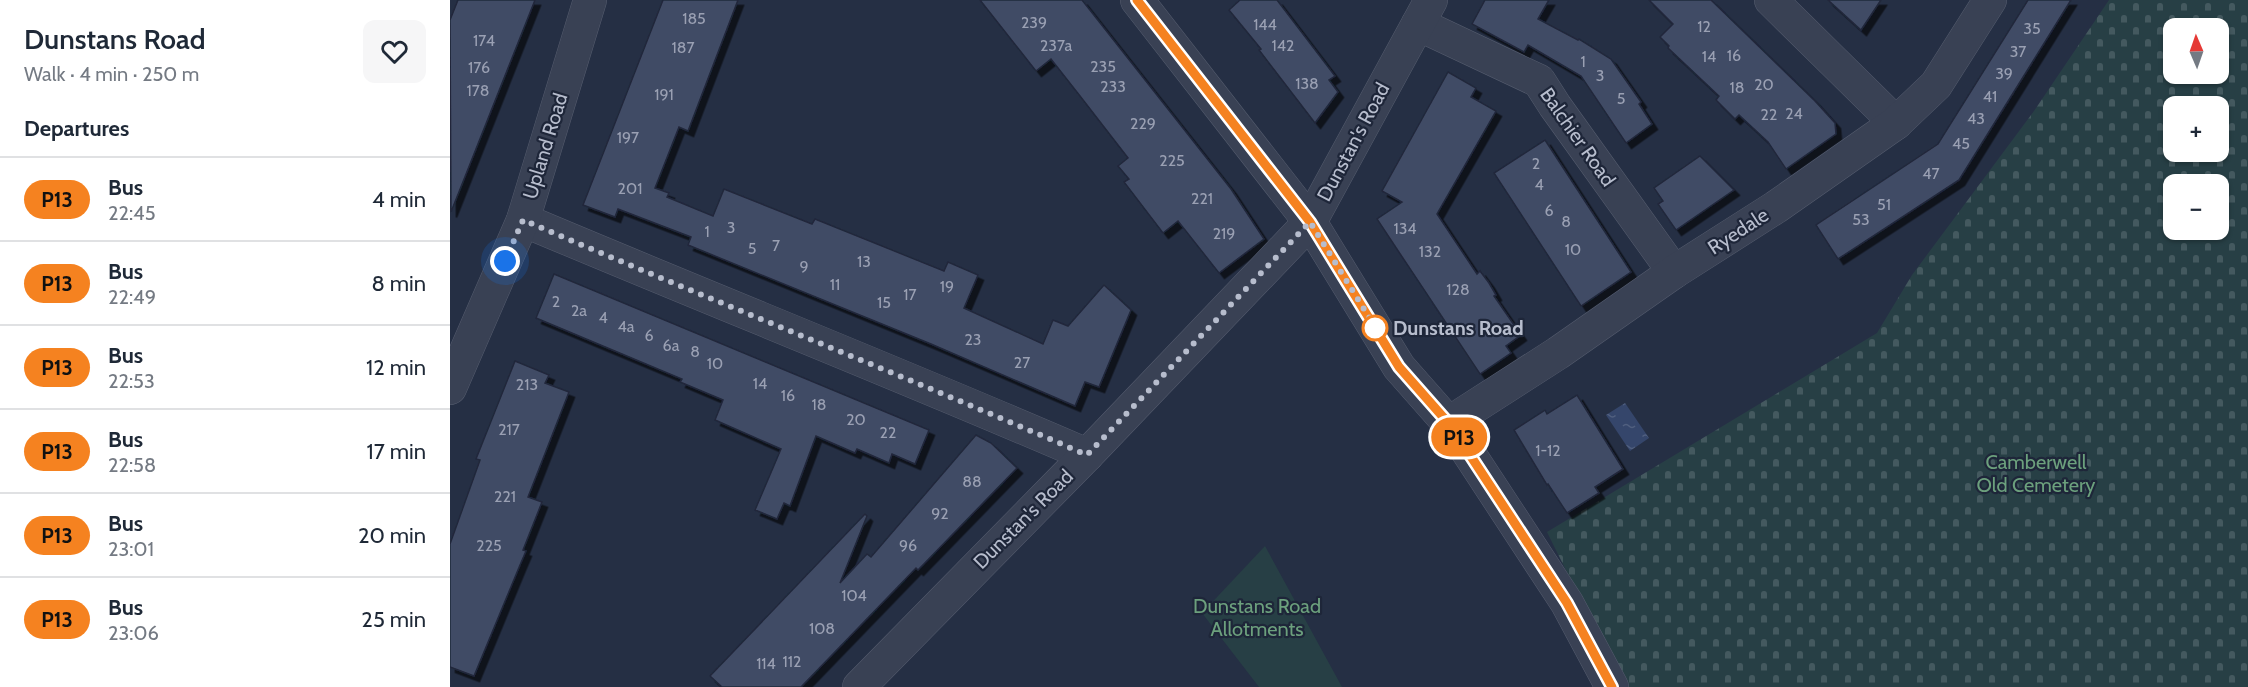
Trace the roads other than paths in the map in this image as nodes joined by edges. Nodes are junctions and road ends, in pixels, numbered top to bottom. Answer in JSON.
{"nodes":[{"id":1,"x":590,"y":0,"type":"edge"},
{"id":2,"x":1137,"y":0,"type":"edge"},
{"id":3,"x":1771,"y":0,"type":"edge"},
{"id":4,"x":1990,"y":0,"type":"edge"},
{"id":5,"x":1425,"y":12,"type":"edge"},
{"id":6,"x":1896,"y":123,"type":"junction"},
{"id":7,"x":523,"y":220,"type":"junction"},
{"id":8,"x":1310,"y":222,"type":"junction"},
{"id":9,"x":1674,"y":272,"type":"junction"},
{"id":10,"x":450,"y":388,"type":"edge"},
{"id":11,"x":1451,"y":426,"type":"junction"},
{"id":12,"x":1087,"y":455,"type":"junction"},
{"id":13,"x":859,"y":687,"type":"edge"},
{"id":14,"x":1612,"y":687,"type":"edge"}],
"edges":[{"from":1,"to":7,"type":"street","name":"Upland Road"},
{"from":2,"to":8,"type":"street"},
{"from":3,"to":6,"type":"street"},
{"from":4,"to":6,"type":"street","name":"Ryedale"},
{"from":5,"to":8,"type":"street","name":"Dunstan's Road"},
{"from":5,"to":9,"type":"street","name":"Balchier Road"},
{"from":6,"to":9,"type":"street","name":"Ryedale"},
{"from":7,"to":10,"type":"street","name":"Upland Road"},
{"from":7,"to":12,"type":"street"},
{"from":8,"to":11,"type":"street"},
{"from":8,"to":12,"type":"street","name":"Dunstan's Road"},
{"from":9,"to":11,"type":"street","name":"Ryedale"},
{"from":11,"to":14,"type":"street"},
{"from":12,"to":13,"type":"street","name":"Dunstan's Road"}]}
